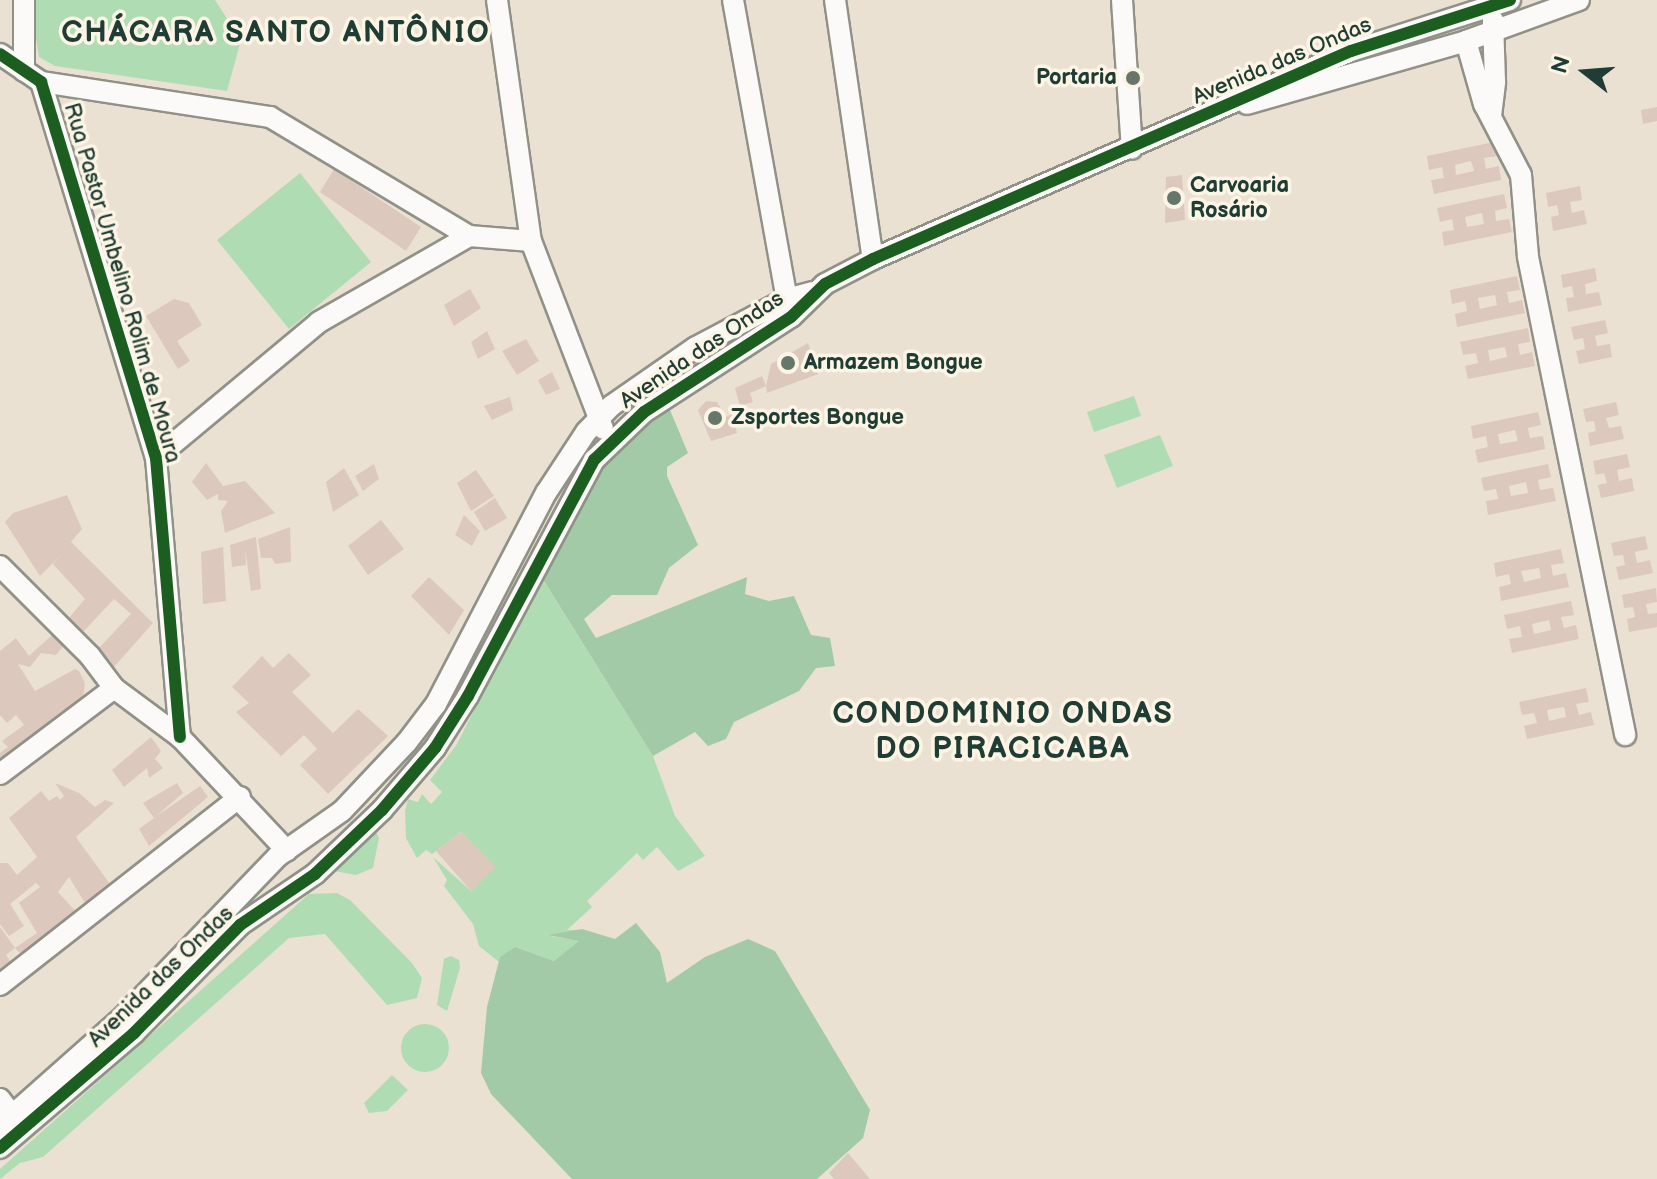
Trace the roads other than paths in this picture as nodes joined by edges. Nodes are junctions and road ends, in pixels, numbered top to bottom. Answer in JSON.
{"nodes":[{"id":1,"x":24,"y":0,"type":"edge"},
{"id":2,"x":497,"y":0,"type":"edge"},
{"id":3,"x":733,"y":0,"type":"edge"},
{"id":4,"x":835,"y":0,"type":"edge"},
{"id":5,"x":1122,"y":0,"type":"edge"},
{"id":6,"x":1579,"y":0,"type":"edge"},
{"id":7,"x":1502,"y":3,"type":"edge"},
{"id":8,"x":1454,"y":19,"type":"junction"},
{"id":9,"x":1492,"y":30,"type":"junction"},
{"id":10,"x":1466,"y":41,"type":"junction"},
{"id":11,"x":1351,"y":51,"type":"junction"},
{"id":12,"x":0,"y":54,"type":"edge"},
{"id":13,"x":1383,"y":67,"type":"junction"},
{"id":14,"x":24,"y":71,"type":"junction"},
{"id":15,"x":41,"y":82,"type":"junction"},
{"id":16,"x":1486,"y":83,"type":"junction"},
{"id":17,"x":1269,"y":101,"type":"junction"},
{"id":18,"x":1227,"y":105,"type":"junction"},
{"id":19,"x":1132,"y":149,"type":"junction"},
{"id":20,"x":469,"y":236,"type":"junction"},
{"id":21,"x":531,"y":241,"type":"junction"},
{"id":22,"x":873,"y":259,"type":"junction"},
{"id":23,"x":813,"y":292,"type":"junction"},
{"id":24,"x":787,"y":299,"type":"junction"},
{"id":25,"x":742,"y":335,"type":"junction"},
{"id":26,"x":714,"y":338,"type":"junction"},
{"id":27,"x":723,"y":361,"type":"junction"},
{"id":28,"x":600,"y":418,"type":"junction"},
{"id":29,"x":606,"y":445,"type":"junction"},
{"id":30,"x":156,"y":458,"type":"junction"},
{"id":31,"x":0,"y":566,"type":"edge"},
{"id":32,"x":114,"y":688,"type":"junction"},
{"id":33,"x":1625,"y":735,"type":"dead end"},
{"id":34,"x":180,"y":737,"type":"junction"},
{"id":35,"x":0,"y":774,"type":"edge"},
{"id":36,"x":357,"y":796,"type":"junction"},
{"id":37,"x":240,"y":797,"type":"junction"},
{"id":38,"x":283,"y":854,"type":"junction"},
{"id":39,"x":315,"y":874,"type":"junction"},
{"id":40,"x":291,"y":893,"type":"junction"},
{"id":41,"x":0,"y":985,"type":"edge"},
{"id":42,"x":0,"y":1099,"type":"edge"},
{"id":43,"x":12,"y":1124,"type":"edge"},
{"id":44,"x":0,"y":1148,"type":"edge"}],
"edges":[{"from":1,"to":14,"type":"street"},
{"from":2,"to":21,"type":"street"},
{"from":3,"to":24,"type":"street"},
{"from":4,"to":22,"type":"street"},
{"from":5,"to":19,"type":"street"},
{"from":6,"to":9,"type":"street","name":"Avenida das Ondas"},
{"from":7,"to":8,"type":"street","name":"Avenida das Ondas"},
{"from":7,"to":9,"type":"street"},
{"from":8,"to":11,"type":"street","name":"Avenida das Ondas"},
{"from":8,"to":13,"type":"street"},
{"from":9,"to":10,"type":"street","name":"Avenida das Ondas"},
{"from":9,"to":16,"type":"street"},
{"from":10,"to":13,"type":"street","name":"Avenida das Ondas"},
{"from":10,"to":16,"type":"street"},
{"from":11,"to":17,"type":"street"},
{"from":11,"to":18,"type":"street","name":"Avenida das Ondas"},
{"from":12,"to":14,"type":"street","name":"Rua Pastor Umbelino Rolim de Moura"},
{"from":13,"to":17,"type":"street","name":"Avenida das Ondas"},
{"from":14,"to":15,"type":"street","name":"Rua Pastor Umbelino Rolim de Moura"},
{"from":15,"to":20,"type":"street"},
{"from":15,"to":30,"type":"street","name":"Rua Pastor Umbelino Rolim de Moura"},
{"from":16,"to":33,"type":"street"},
{"from":17,"to":18,"type":"street","name":"Avenida das Ondas"},
{"from":18,"to":19,"type":"street","name":"Avenida das Ondas"},
{"from":19,"to":22,"type":"street","name":"Avenida das Ondas"},
{"from":20,"to":21,"type":"street"},
{"from":20,"to":30,"type":"street"},
{"from":21,"to":28,"type":"street"},
{"from":22,"to":23,"type":"street","name":"Avenida das Ondas"},
{"from":23,"to":24,"type":"street","name":"Avenida das Ondas"},
{"from":23,"to":25,"type":"street","name":"Avenida das Ondas"},
{"from":24,"to":25,"type":"street","name":"Avenida das Ondas"},
{"from":25,"to":26,"type":"street","name":"Avenida das Ondas"},
{"from":25,"to":27,"type":"street","name":"Avenida das Ondas"},
{"from":26,"to":27,"type":"street"},
{"from":26,"to":28,"type":"street","name":"Avenida das Ondas"},
{"from":27,"to":29,"type":"street","name":"Avenida das Ondas"},
{"from":28,"to":29,"type":"street"},
{"from":28,"to":36,"type":"street","name":"Avenida das Ondas"},
{"from":29,"to":39,"type":"street","name":"Avenida das Ondas"},
{"from":30,"to":34,"type":"street","name":"Rua Pastor Umbelino Rolim de Moura"},
{"from":31,"to":32,"type":"street"},
{"from":32,"to":34,"type":"street"},
{"from":32,"to":35,"type":"street"},
{"from":34,"to":37,"type":"street"},
{"from":36,"to":38,"type":"street","name":"Avenida das Ondas"},
{"from":36,"to":39,"type":"street"},
{"from":37,"to":38,"type":"street"},
{"from":37,"to":41,"type":"street"},
{"from":38,"to":40,"type":"street"},
{"from":38,"to":43,"type":"street","name":"Avenida das Ondas"},
{"from":39,"to":40,"type":"street","name":"Avenida das Ondas"},
{"from":40,"to":43,"type":"street","name":"Avenida das Ondas"},
{"from":42,"to":43,"type":"street"},
{"from":43,"to":44,"type":"street","name":"Avenida das Ondas"}]}
